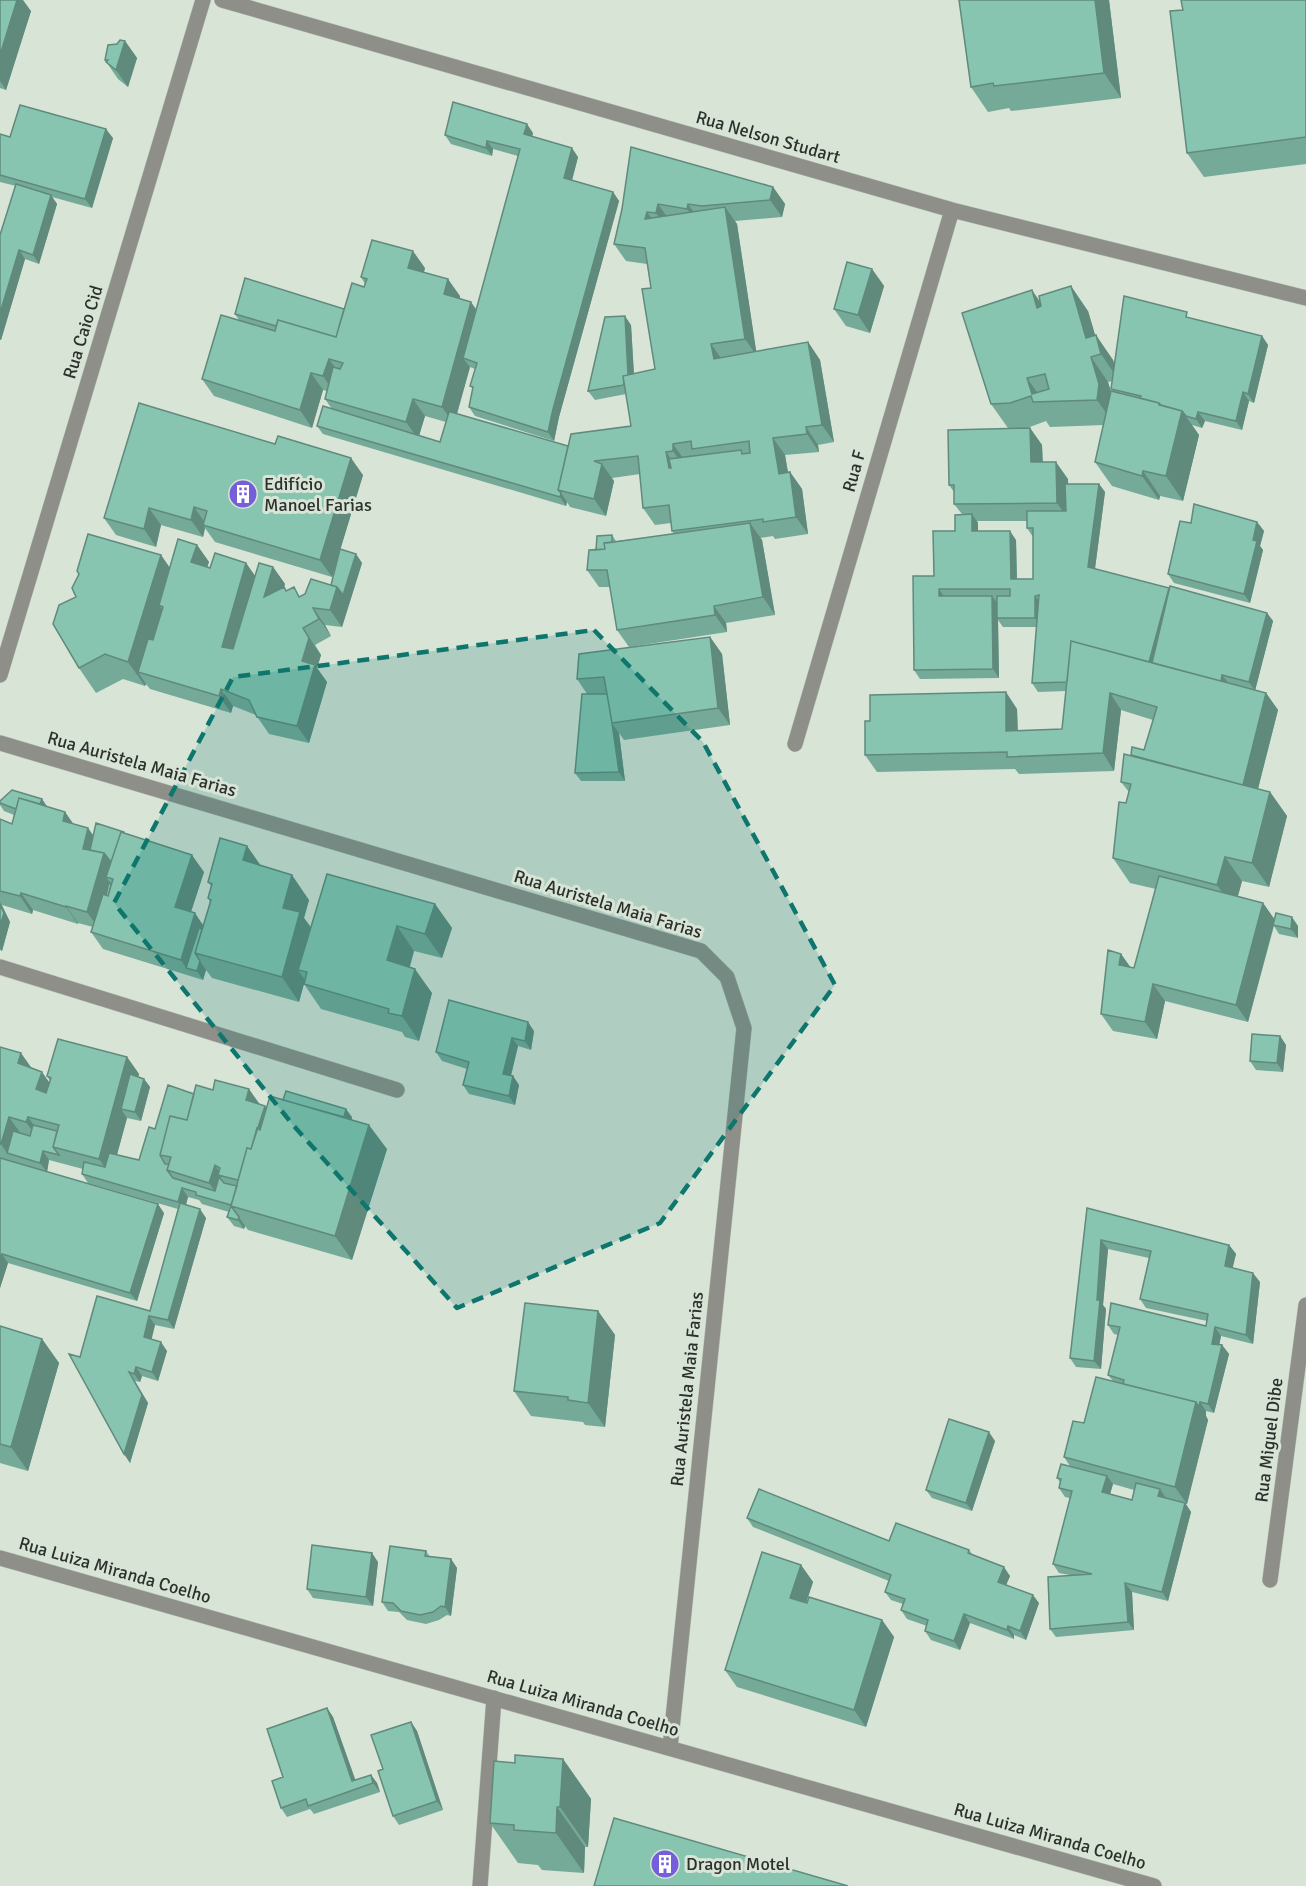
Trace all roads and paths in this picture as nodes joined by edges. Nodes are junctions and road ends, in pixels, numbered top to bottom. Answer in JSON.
{"nodes":[{"id":1,"x":203,"y":0,"type":"edge"},
{"id":2,"x":222,"y":0,"type":"edge"},
{"id":3,"x":951,"y":210,"type":"junction"},
{"id":4,"x":1306,"y":298,"type":"edge"},
{"id":5,"x":0,"y":675,"type":"edge"},
{"id":6,"x":0,"y":743,"type":"edge"},
{"id":7,"x":795,"y":744,"type":"dead end"},
{"id":8,"x":0,"y":967,"type":"edge"},
{"id":9,"x":397,"y":1090,"type":"dead end"},
{"id":10,"x":1306,"y":1305,"type":"edge"},
{"id":11,"x":0,"y":1558,"type":"edge"},
{"id":12,"x":1270,"y":1580,"type":"dead end"},
{"id":13,"x":494,"y":1698,"type":"junction"},
{"id":14,"x":670,"y":1748,"type":"junction"},
{"id":15,"x":480,"y":1886,"type":"edge"},
{"id":16,"x":1154,"y":1886,"type":"edge"}],
"edges":[{"from":1,"to":5,"type":"street","name":"Rua Caio Cid"},
{"from":2,"to":3,"type":"street","name":"Rua Nelson Studart"},
{"from":3,"to":4,"type":"street","name":"Rua Nelson Studart"},
{"from":3,"to":7,"type":"street","name":"Rua F"},
{"from":6,"to":14,"type":"street","name":"Rua Auristela Maia Farias"},
{"from":8,"to":9,"type":"street"},
{"from":10,"to":12,"type":"street","name":"Rua Miguel Dibe"},
{"from":11,"to":13,"type":"street","name":"Rua Luiza Miranda Coelho"},
{"from":13,"to":14,"type":"street","name":"Rua Luiza Miranda Coelho"},
{"from":13,"to":15,"type":"street"},
{"from":14,"to":16,"type":"street","name":"Rua Luiza Miranda Coelho"}]}
